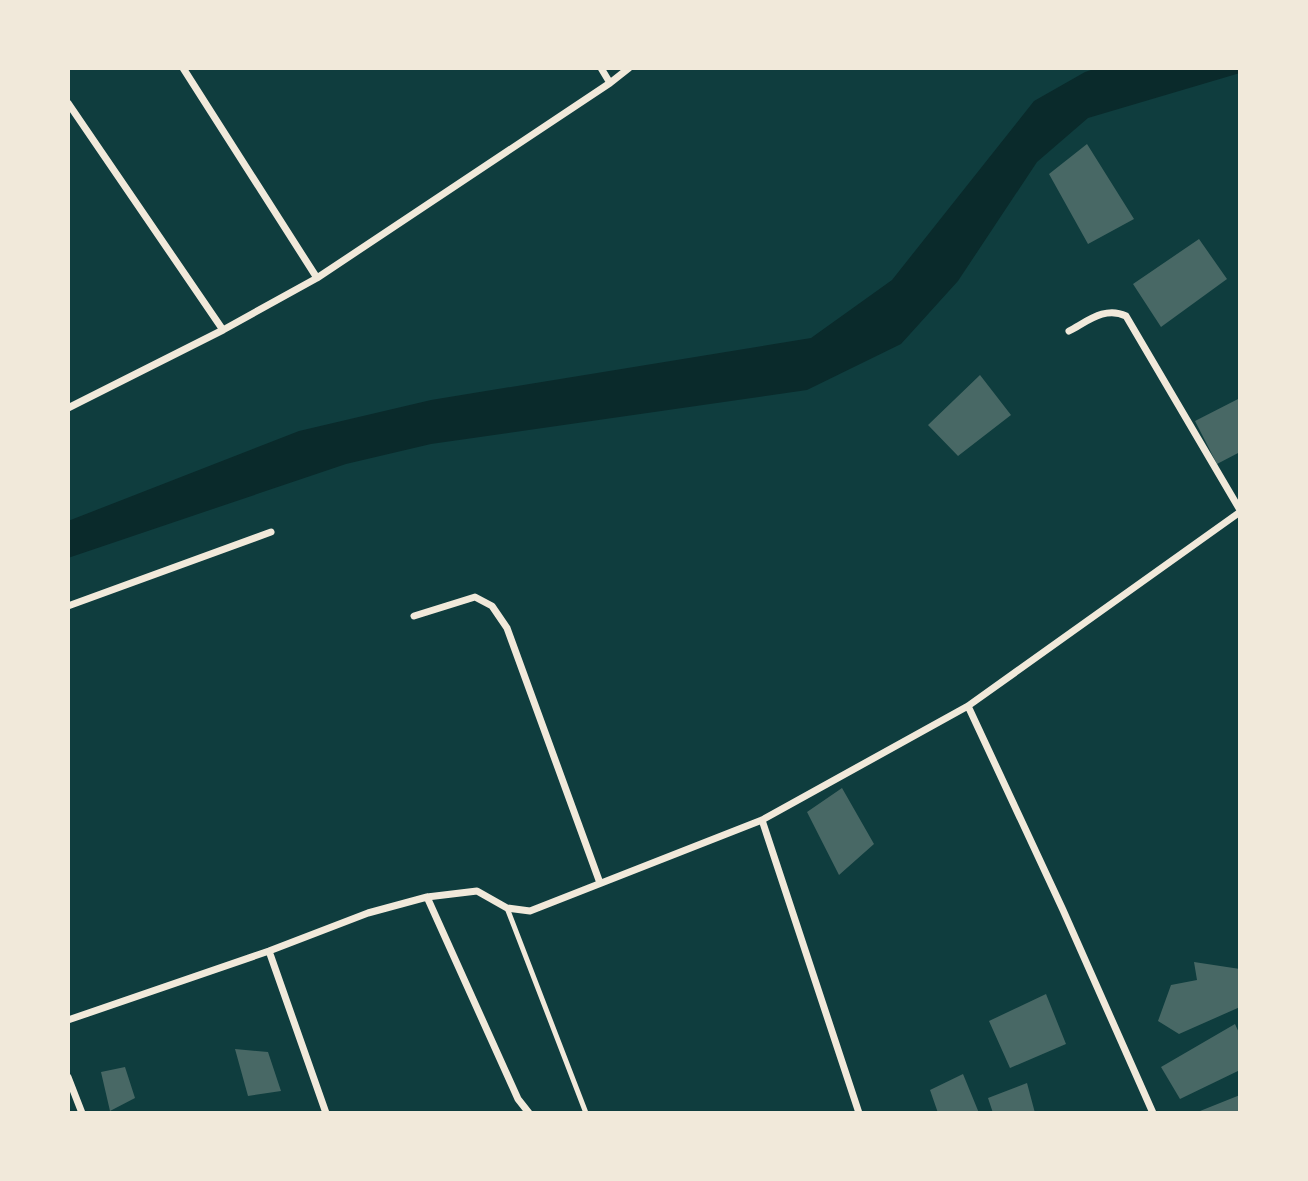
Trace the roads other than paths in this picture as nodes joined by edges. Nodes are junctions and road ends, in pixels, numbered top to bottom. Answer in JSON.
{"nodes":[{"id":1,"x":183,"y":68,"type":"edge"},
{"id":2,"x":601,"y":68,"type":"edge"},
{"id":3,"x":629,"y":68,"type":"edge"},
{"id":4,"x":610,"y":83,"type":"junction"},
{"id":5,"x":68,"y":103,"type":"edge"},
{"id":6,"x":317,"y":278,"type":"junction"},
{"id":7,"x":223,"y":330,"type":"junction"},
{"id":8,"x":1069,"y":331,"type":"dead end"},
{"id":9,"x":68,"y":408,"type":"edge"},
{"id":10,"x":1240,"y":511,"type":"edge"},
{"id":11,"x":271,"y":532,"type":"dead end"},
{"id":12,"x":68,"y":606,"type":"edge"},
{"id":13,"x":414,"y":616,"type":"dead end"},
{"id":14,"x":968,"y":706,"type":"junction"},
{"id":15,"x":762,"y":820,"type":"junction"},
{"id":16,"x":600,"y":883,"type":"junction"},
{"id":17,"x":427,"y":897,"type":"junction"},
{"id":18,"x":508,"y":908,"type":"junction"},
{"id":19,"x":268,"y":951,"type":"junction"},
{"id":20,"x":68,"y":1020,"type":"edge"},
{"id":21,"x":68,"y":1077,"type":"edge"},
{"id":22,"x":82,"y":1113,"type":"edge"},
{"id":23,"x":326,"y":1113,"type":"edge"},
{"id":24,"x":529,"y":1113,"type":"edge"},
{"id":25,"x":586,"y":1113,"type":"edge"},
{"id":26,"x":859,"y":1113,"type":"edge"},
{"id":27,"x":1153,"y":1113,"type":"edge"}],
"edges":[{"from":1,"to":6,"type":"street"},
{"from":2,"to":4,"type":"street"},
{"from":3,"to":4,"type":"street"},
{"from":4,"to":6,"type":"street"},
{"from":5,"to":7,"type":"street"},
{"from":6,"to":7,"type":"street"},
{"from":7,"to":9,"type":"street"},
{"from":8,"to":10,"type":"street"},
{"from":10,"to":14,"type":"street"},
{"from":11,"to":12,"type":"street"},
{"from":13,"to":16,"type":"street"},
{"from":14,"to":15,"type":"street"},
{"from":14,"to":27,"type":"street"},
{"from":15,"to":16,"type":"street"},
{"from":15,"to":26,"type":"street"},
{"from":16,"to":18,"type":"street"},
{"from":17,"to":18,"type":"street"},
{"from":17,"to":19,"type":"street"},
{"from":17,"to":24,"type":"street"},
{"from":18,"to":25,"type":"lane"},
{"from":19,"to":20,"type":"street"},
{"from":19,"to":23,"type":"street"},
{"from":21,"to":22,"type":"street"}]}
